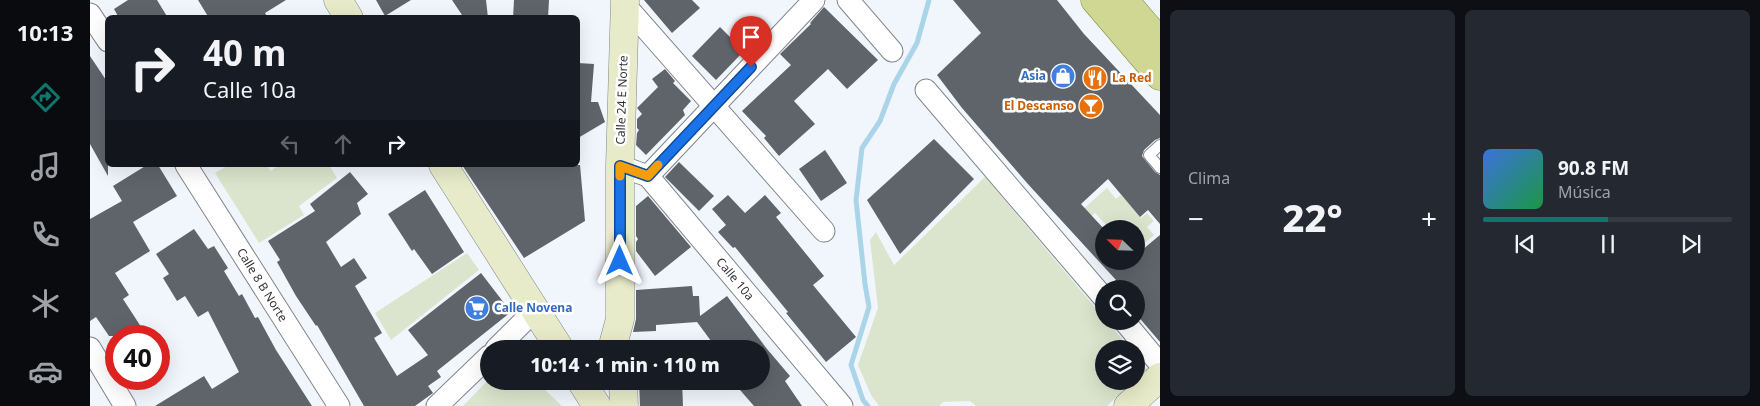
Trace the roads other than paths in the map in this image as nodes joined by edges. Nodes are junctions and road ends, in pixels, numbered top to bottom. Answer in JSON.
{"nodes":[{"id":1,"x":338,"y":0,"type":"edge"},
{"id":2,"x":814,"y":0,"type":"edge"},
{"id":3,"x":848,"y":0,"type":"edge"},
{"id":4,"x":1095,"y":0,"type":"edge"},
{"id":5,"x":1124,"y":0,"type":"edge"},
{"id":6,"x":625,"y":3,"type":"edge"},
{"id":7,"x":90,"y":14,"type":"edge"},
{"id":8,"x":347,"y":15,"type":"edge"},
{"id":9,"x":105,"y":37,"type":"edge"},
{"id":10,"x":1160,"y":42,"type":"edge"},
{"id":11,"x":892,"y":51,"type":"dead end"},
{"id":12,"x":1160,"y":76,"type":"edge"},
{"id":13,"x":926,"y":90,"type":"dead end"},
{"id":14,"x":714,"y":107,"type":"junction"},
{"id":15,"x":1160,"y":145,"type":"edge"},
{"id":16,"x":620,"y":166,"type":"junction"},
{"id":17,"x":187,"y":167,"type":"edge"},
{"id":18,"x":444,"y":167,"type":"edge"},
{"id":19,"x":1160,"y":168,"type":"edge"},
{"id":20,"x":648,"y":176,"type":"junction"},
{"id":21,"x":824,"y":231,"type":"dead end"},
{"id":22,"x":1095,"y":287,"type":"edge"},
{"id":23,"x":535,"y":310,"type":"junction"},
{"id":24,"x":620,"y":319,"type":"junction"},
{"id":25,"x":1132,"y":330,"type":"edge"},
{"id":26,"x":505,"y":340,"type":"edge"},
{"id":27,"x":554,"y":340,"type":"edge"},
{"id":28,"x":610,"y":340,"type":"edge"},
{"id":29,"x":614,"y":340,"type":"edge"},
{"id":30,"x":621,"y":340,"type":"edge"},
{"id":31,"x":90,"y":348,"type":"edge"},
{"id":32,"x":1160,"y":364,"type":"edge"},
{"id":33,"x":480,"y":365,"type":"edge"},
{"id":34,"x":1160,"y":377,"type":"edge"},
{"id":35,"x":623,"y":390,"type":"edge"},
{"id":36,"x":126,"y":406,"type":"edge"},
{"id":37,"x":339,"y":406,"type":"edge"},
{"id":38,"x":437,"y":406,"type":"edge"},
{"id":39,"x":624,"y":406,"type":"edge"},
{"id":40,"x":842,"y":406,"type":"edge"},
{"id":41,"x":1128,"y":406,"type":"edge"}],
"edges":[{"from":1,"to":8,"type":"street"},
{"from":2,"to":14,"type":"street"},
{"from":3,"to":11,"type":"street"},
{"from":4,"to":12,"type":"main road"},
{"from":5,"to":10,"type":"main road"},
{"from":6,"to":14,"type":"street"},
{"from":6,"to":16,"type":"street","name":"Calle 24 E Norte"},
{"from":7,"to":9,"type":"street"},
{"from":13,"to":22,"type":"street"},
{"from":14,"to":20,"type":"street"},
{"from":14,"to":21,"type":"street"},
{"from":15,"to":19,"type":"lane"},
{"from":16,"to":20,"type":"street"},
{"from":16,"to":24,"type":"street","name":"Calle 24 E Norte"},
{"from":17,"to":37,"type":"street","name":"Calle 8 B Norte"},
{"from":18,"to":23,"type":"street"},
{"from":20,"to":40,"type":"street","name":"Calle 10a"},
{"from":23,"to":26,"type":"street"},
{"from":23,"to":27,"type":"street"},
{"from":24,"to":28,"type":"street"},
{"from":24,"to":29,"type":"street","name":"Calle 24 E Norte"},
{"from":24,"to":30,"type":"street"},
{"from":25,"to":32,"type":"street"},
{"from":31,"to":36,"type":"street"},
{"from":33,"to":38,"type":"street"},
{"from":34,"to":41,"type":"street"},
{"from":35,"to":39,"type":"street"}]}
